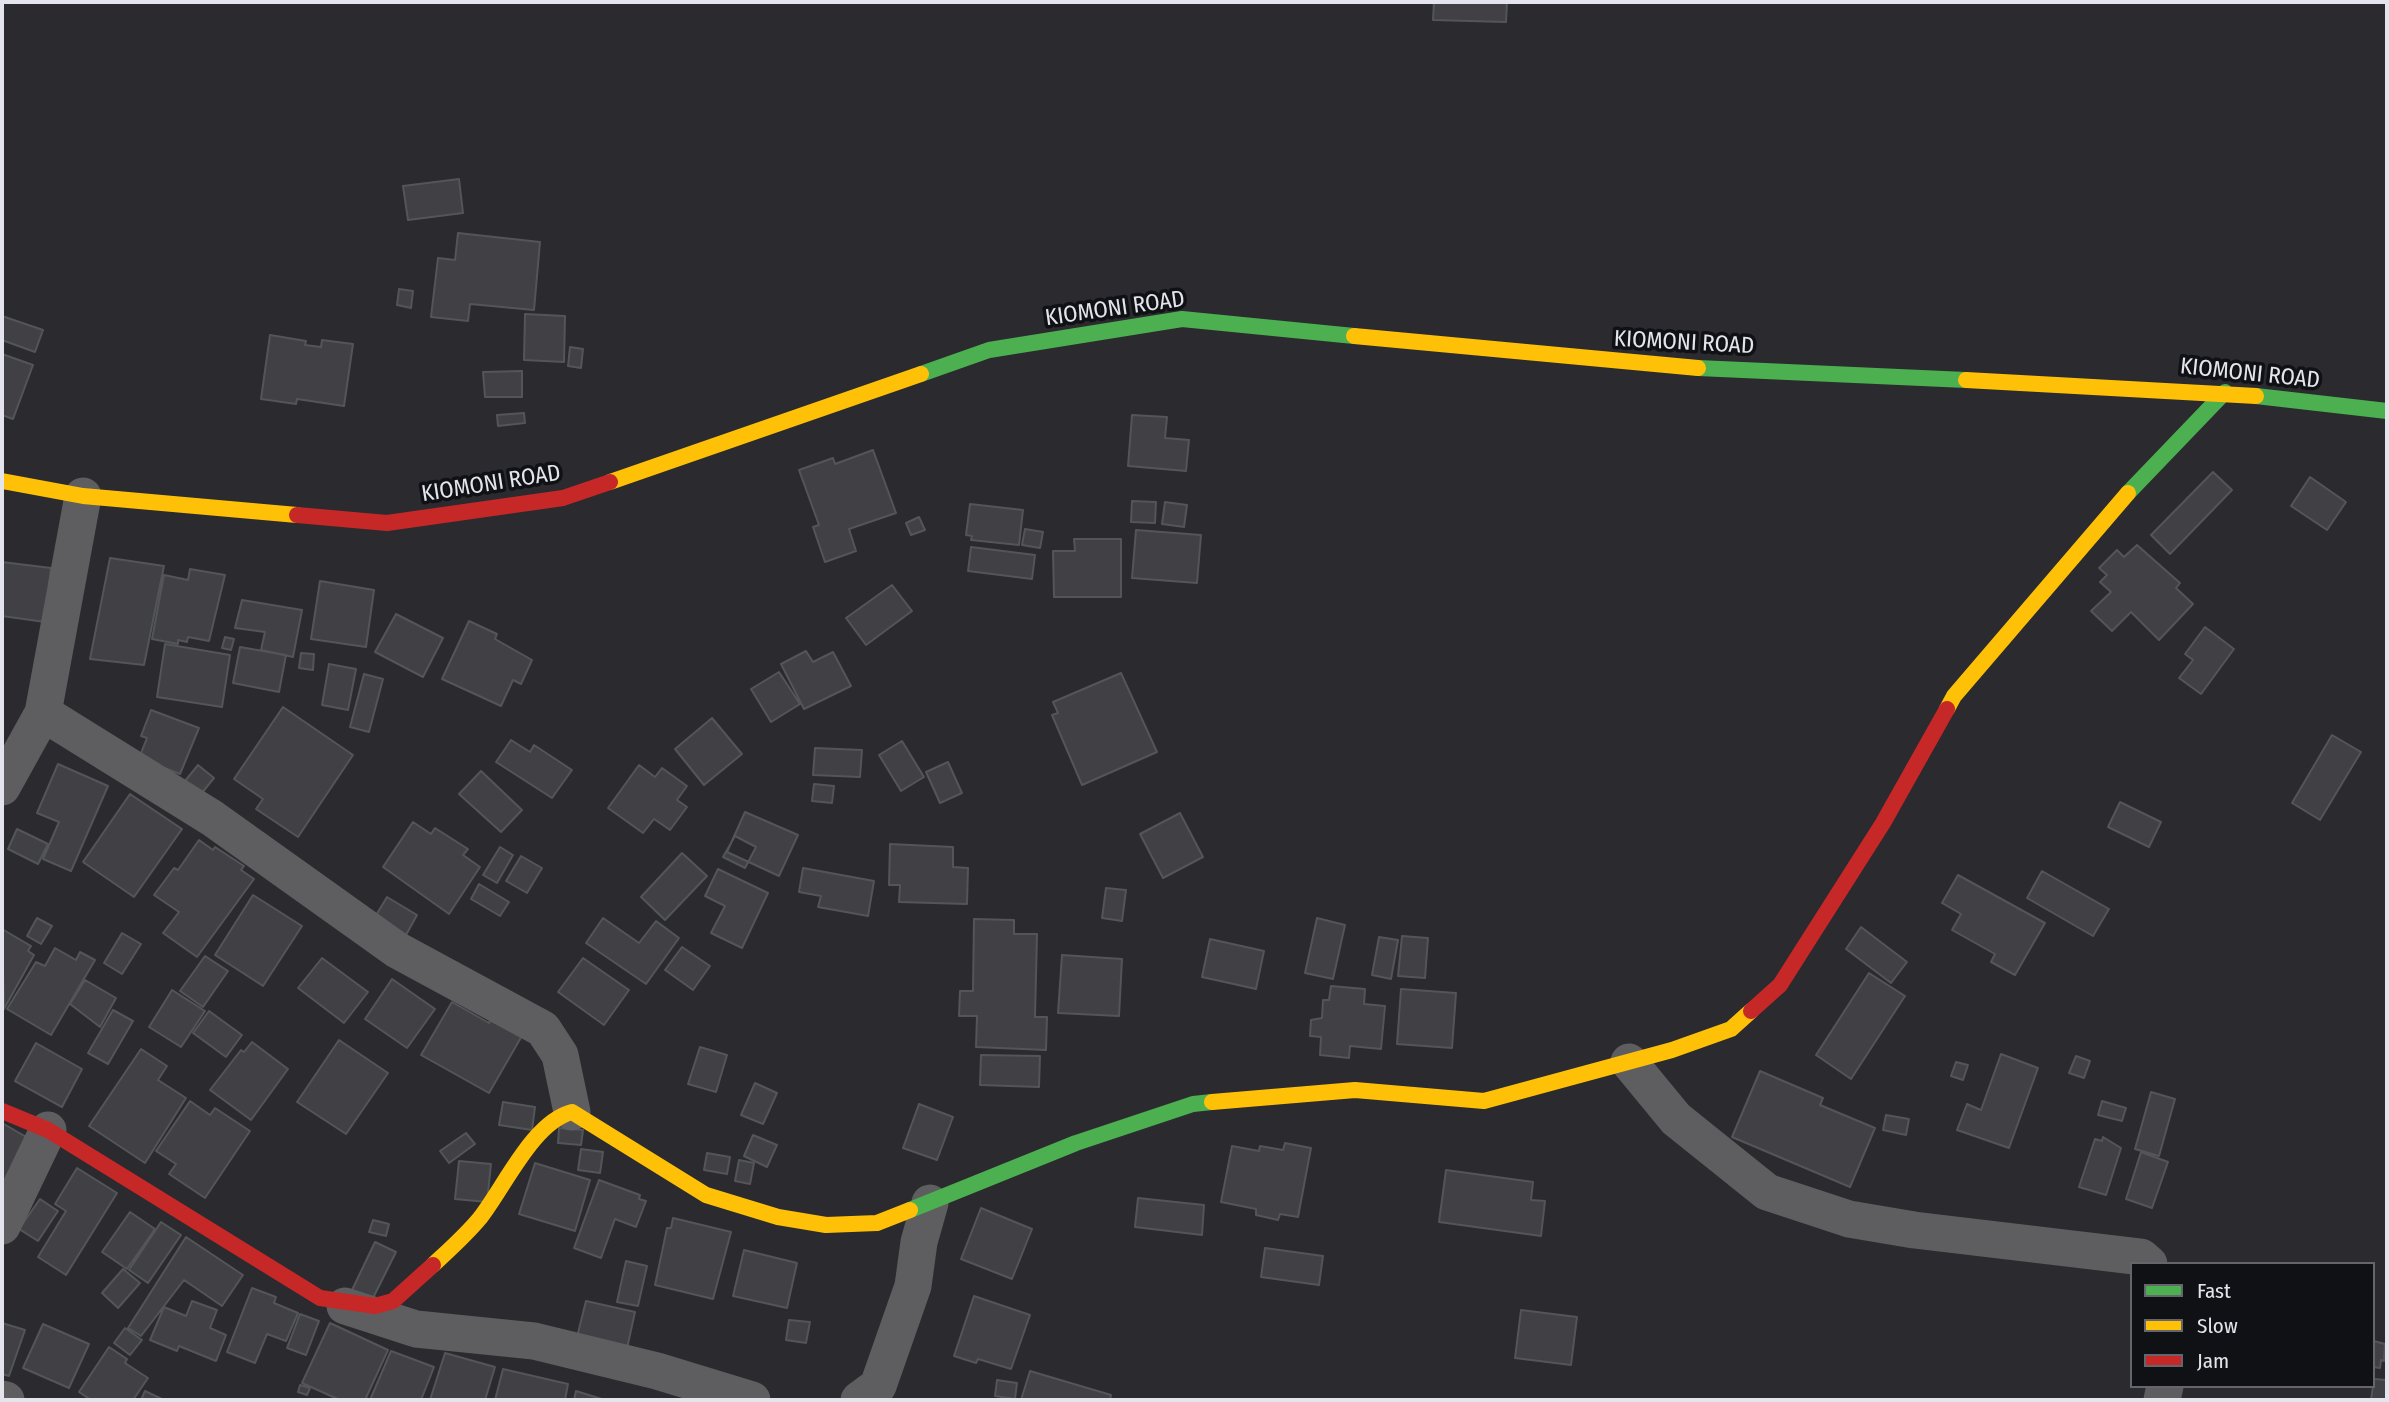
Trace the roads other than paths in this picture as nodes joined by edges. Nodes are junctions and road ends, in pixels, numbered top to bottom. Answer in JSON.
{"nodes":[{"id":1,"x":2225,"y":392,"type":"junction"},
{"id":2,"x":2387,"y":411,"type":"edge"},
{"id":3,"x":2,"y":481,"type":"edge"},
{"id":4,"x":83,"y":496,"type":"junction"},
{"id":5,"x":43,"y":713,"type":"junction"},
{"id":6,"x":2,"y":787,"type":"edge"},
{"id":7,"x":1629,"y":1062,"type":"junction"},
{"id":8,"x":2,"y":1111,"type":"edge"},
{"id":9,"x":572,"y":1112,"type":"junction"},
{"id":10,"x":48,"y":1130,"type":"junction"},
{"id":11,"x":930,"y":1203,"type":"junction"},
{"id":12,"x":2,"y":1226,"type":"edge"},
{"id":13,"x":2147,"y":1262,"type":"edge"},
{"id":14,"x":320,"y":1298,"type":"junction"},
{"id":15,"x":752,"y":1400,"type":"edge"},
{"id":16,"x":859,"y":1400,"type":"edge"}],
"edges":[{"from":1,"to":2,"type":"street","name":"KIOMONI ROAD"},
{"from":1,"to":4,"type":"street","name":"KIOMONI ROAD"},
{"from":1,"to":7,"type":"street"},
{"from":3,"to":4,"type":"street","name":"KIOMONI ROAD"},
{"from":4,"to":5,"type":"street"},
{"from":5,"to":6,"type":"street"},
{"from":5,"to":9,"type":"street"},
{"from":7,"to":11,"type":"street"},
{"from":7,"to":13,"type":"street"},
{"from":8,"to":10,"type":"street"},
{"from":9,"to":11,"type":"street"},
{"from":9,"to":14,"type":"street"},
{"from":10,"to":12,"type":"street"},
{"from":10,"to":14,"type":"street"},
{"from":11,"to":16,"type":"street"},
{"from":14,"to":15,"type":"street"}]}
